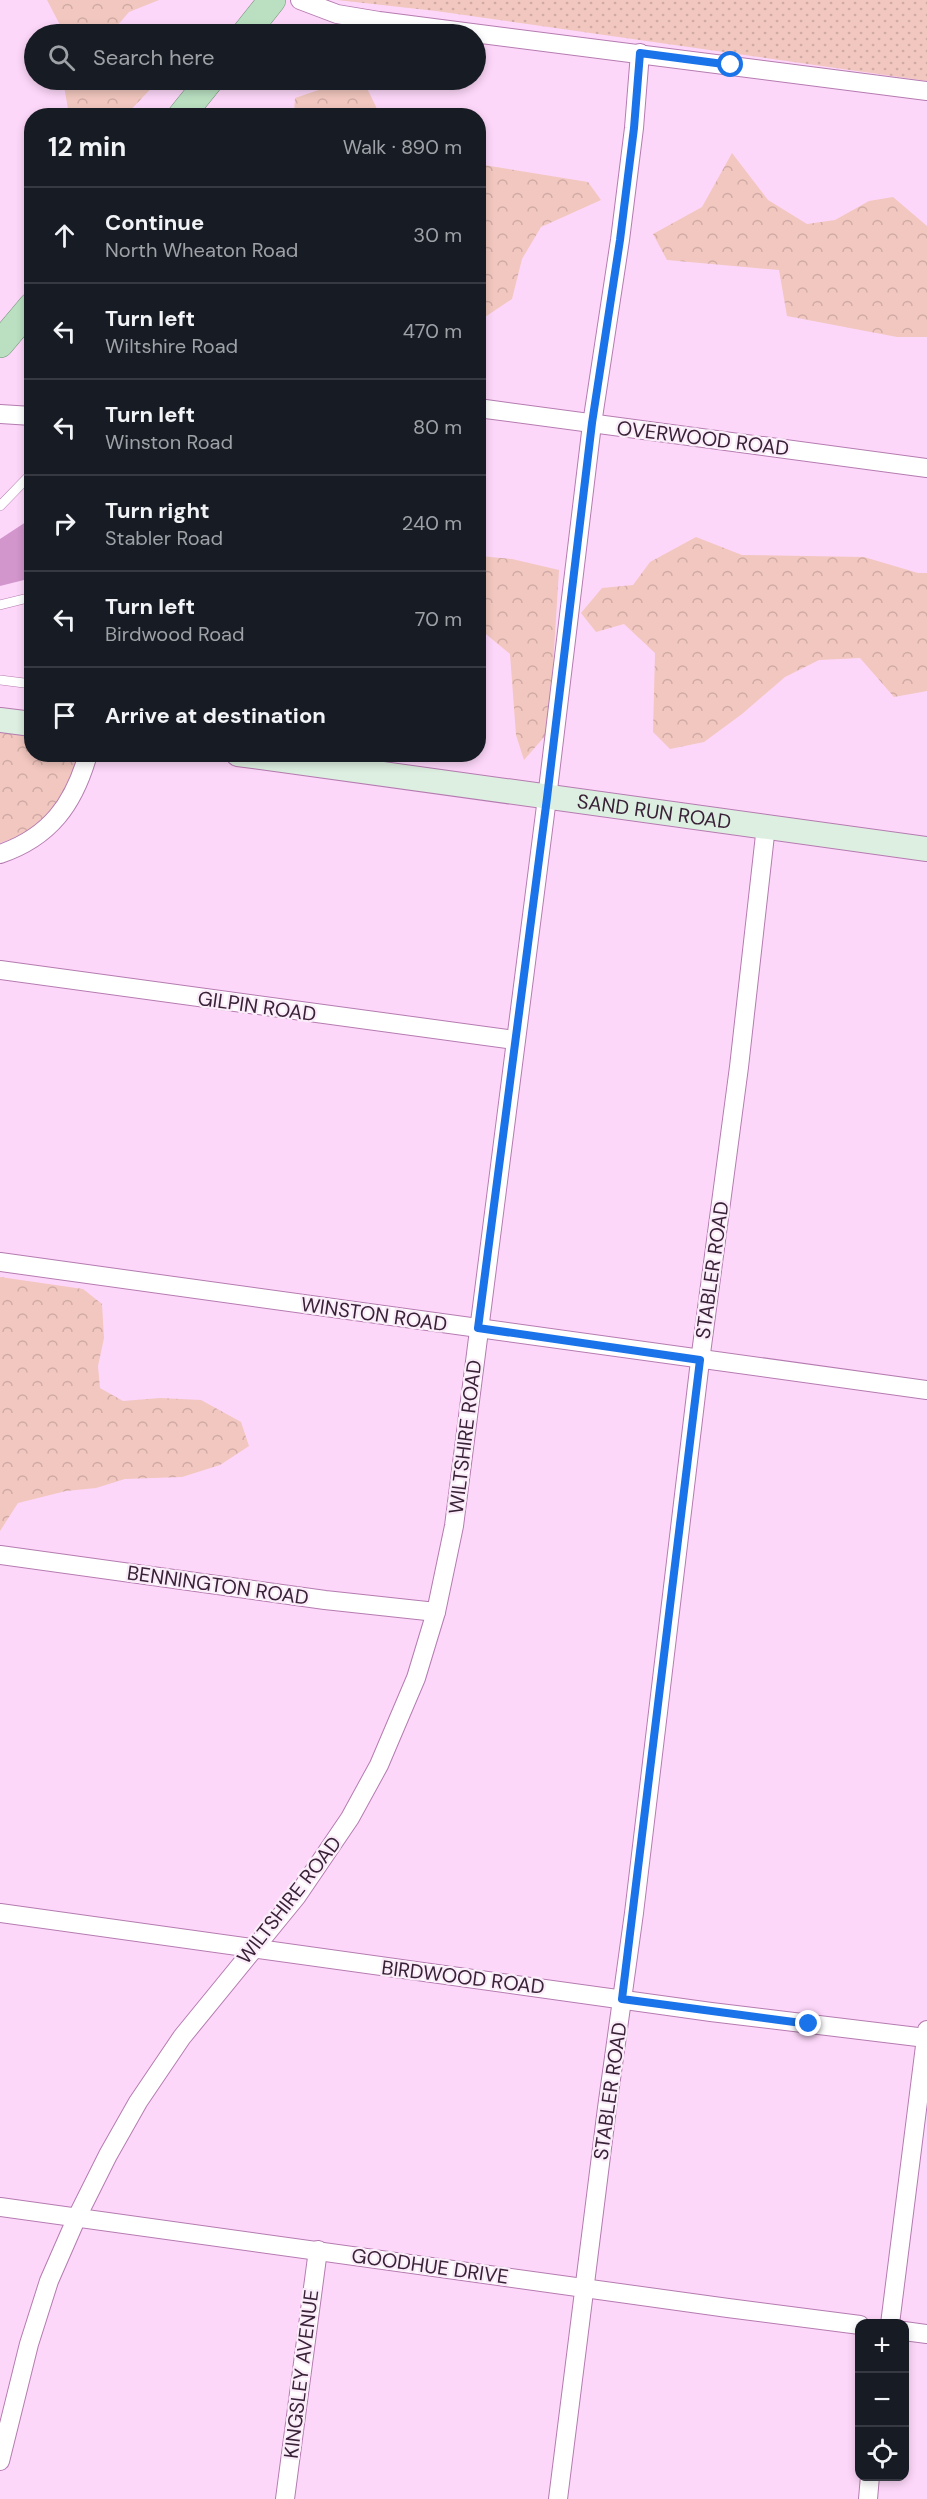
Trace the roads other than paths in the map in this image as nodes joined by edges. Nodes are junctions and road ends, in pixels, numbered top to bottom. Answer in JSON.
{"nodes":[{"id":1,"x":272,"y":0,"type":"edge"},
{"id":2,"x":300,"y":0,"type":"edge"},
{"id":3,"x":253,"y":24,"type":"edge"},
{"id":4,"x":403,"y":24,"type":"edge"},
{"id":5,"x":486,"y":34,"type":"edge"},
{"id":6,"x":640,"y":53,"type":"junction"},
{"id":7,"x":202,"y":90,"type":"edge"},
{"id":8,"x":927,"y":91,"type":"edge"},
{"id":9,"x":187,"y":108,"type":"edge"},
{"id":10,"x":24,"y":316,"type":"edge"},
{"id":11,"x":0,"y":344,"type":"edge"},
{"id":12,"x":486,"y":409,"type":"edge"},
{"id":13,"x":0,"y":414,"type":"edge"},
{"id":14,"x":24,"y":416,"type":"edge"},
{"id":15,"x":592,"y":423,"type":"junction"},
{"id":16,"x":927,"y":468,"type":"edge"},
{"id":17,"x":24,"y":480,"type":"edge"},
{"id":18,"x":0,"y":506,"type":"edge"},
{"id":19,"x":24,"y":599,"type":"edge"},
{"id":20,"x":0,"y":606,"type":"edge"},
{"id":21,"x":0,"y":680,"type":"edge"},
{"id":22,"x":24,"y":683,"type":"edge"},
{"id":23,"x":0,"y":720,"type":"edge"},
{"id":24,"x":24,"y":723,"type":"edge"},
{"id":25,"x":85,"y":762,"type":"edge"},
{"id":26,"x":294,"y":762,"type":"edge"},
{"id":27,"x":547,"y":798,"type":"junction"},
{"id":28,"x":766,"y":826,"type":"junction"},
{"id":29,"x":927,"y":849,"type":"edge"},
{"id":30,"x":0,"y":854,"type":"edge"},
{"id":31,"x":0,"y":970,"type":"edge"},
{"id":32,"x":515,"y":1040,"type":"junction"},
{"id":33,"x":0,"y":1262,"type":"edge"},
{"id":34,"x":478,"y":1328,"type":"junction"},
{"id":35,"x":700,"y":1360,"type":"junction"},
{"id":36,"x":927,"y":1390,"type":"edge"},
{"id":37,"x":0,"y":1555,"type":"edge"},
{"id":38,"x":436,"y":1612,"type":"junction"},
{"id":39,"x":0,"y":1913,"type":"edge"},
{"id":40,"x":252,"y":1948,"type":"junction"},
{"id":41,"x":622,"y":1999,"type":"junction"},
{"id":42,"x":926,"y":2034,"type":"edge"},
{"id":43,"x":0,"y":2207,"type":"edge"},
{"id":44,"x":77,"y":2217,"type":"junction"},
{"id":45,"x":318,"y":2250,"type":"junction"},
{"id":46,"x":584,"y":2288,"type":"junction"},
{"id":47,"x":891,"y":2319,"type":"edge"},
{"id":48,"x":855,"y":2324,"type":"edge"},
{"id":49,"x":909,"y":2332,"type":"edge"},
{"id":50,"x":927,"y":2334,"type":"edge"},
{"id":51,"x":0,"y":2461,"type":"edge"},
{"id":52,"x":870,"y":2481,"type":"edge"},
{"id":53,"x":285,"y":2499,"type":"edge"},
{"id":54,"x":558,"y":2499,"type":"edge"},
{"id":55,"x":868,"y":2499,"type":"edge"}],
"edges":[{"from":1,"to":3,"type":"main road"},
{"from":2,"to":4,"type":"street"},
{"from":5,"to":6,"type":"street"},
{"from":6,"to":8,"type":"street"},
{"from":6,"to":15,"type":"street","name":"WILTSHIRE ROAD"},
{"from":7,"to":9,"type":"main road"},
{"from":10,"to":11,"type":"main road"},
{"from":12,"to":15,"type":"street","name":"OVERWOOD ROAD"},
{"from":13,"to":14,"type":"street"},
{"from":15,"to":16,"type":"street","name":"OVERWOOD ROAD"},
{"from":15,"to":27,"type":"street","name":"WILTSHIRE ROAD"},
{"from":17,"to":18,"type":"lane"},
{"from":19,"to":20,"type":"lane"},
{"from":21,"to":22,"type":"lane"},
{"from":23,"to":24,"type":"street"},
{"from":25,"to":30,"type":"street"},
{"from":26,"to":27,"type":"street","name":"SAND RUN ROAD"},
{"from":27,"to":28,"type":"street","name":"SAND RUN ROAD"},
{"from":27,"to":32,"type":"street","name":"WILTSHIRE ROAD"},
{"from":28,"to":29,"type":"street","name":"SAND RUN ROAD"},
{"from":28,"to":35,"type":"street","name":"STABLER ROAD"},
{"from":31,"to":32,"type":"street","name":"GILPIN ROAD"},
{"from":32,"to":34,"type":"street","name":"WILTSHIRE ROAD"},
{"from":33,"to":34,"type":"street","name":"WINSTON ROAD"},
{"from":34,"to":35,"type":"street","name":"WINSTON ROAD"},
{"from":34,"to":38,"type":"street","name":"WILTSHIRE ROAD"},
{"from":35,"to":36,"type":"street","name":"WINSTON ROAD"},
{"from":35,"to":41,"type":"street","name":"STABLER ROAD"},
{"from":37,"to":38,"type":"street","name":"BENNINGTON ROAD"},
{"from":38,"to":40,"type":"street","name":"WILTSHIRE ROAD"},
{"from":39,"to":40,"type":"street","name":"BIRDWOOD ROAD"},
{"from":40,"to":41,"type":"street","name":"BIRDWOOD ROAD"},
{"from":40,"to":44,"type":"street","name":"WILTSHIRE ROAD"},
{"from":41,"to":42,"type":"street","name":"BIRDWOOD ROAD"},
{"from":41,"to":46,"type":"street","name":"STABLER ROAD"},
{"from":42,"to":47,"type":"street"},
{"from":43,"to":44,"type":"street","name":"GOODHUE DRIVE"},
{"from":44,"to":45,"type":"street","name":"GOODHUE DRIVE"},
{"from":44,"to":51,"type":"street","name":"WILTSHIRE ROAD"},
{"from":45,"to":46,"type":"street","name":"GOODHUE DRIVE"},
{"from":45,"to":53,"type":"street","name":"KINGSLEY AVENUE"},
{"from":46,"to":48,"type":"street","name":"GOODHUE DRIVE"},
{"from":46,"to":54,"type":"street","name":"STABLER ROAD"},
{"from":49,"to":50,"type":"street"},
{"from":52,"to":55,"type":"street"}]}
